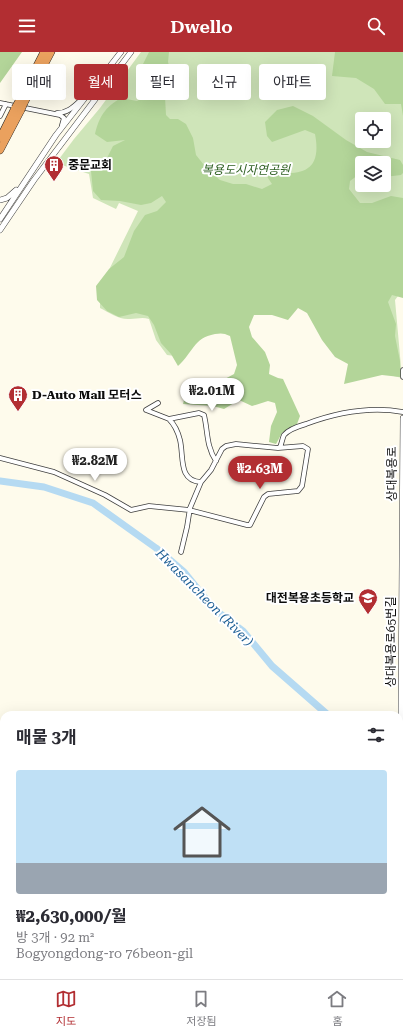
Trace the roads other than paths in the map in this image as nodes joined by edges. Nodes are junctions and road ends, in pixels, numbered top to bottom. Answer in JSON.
{"nodes":[{"id":1,"x":44,"y":52,"type":"edge"},
{"id":2,"x":50,"y":52,"type":"edge"},
{"id":3,"x":121,"y":52,"type":"edge"},
{"id":4,"x":131,"y":52,"type":"edge"},
{"id":5,"x":111,"y":64,"type":"edge"},
{"id":6,"x":80,"y":100,"type":"edge"},
{"id":7,"x":82,"y":100,"type":"edge"},
{"id":8,"x":22,"y":102,"type":"junction"},
{"id":9,"x":0,"y":103,"type":"edge"},
{"id":10,"x":6,"y":104,"type":"junction"},
{"id":11,"x":18,"y":109,"type":"junction"},
{"id":12,"x":49,"y":112,"type":"junction"},
{"id":13,"x":0,"y":116,"type":"edge"},
{"id":14,"x":56,"y":135,"type":"junction"},
{"id":15,"x":0,"y":138,"type":"edge"},
{"id":16,"x":0,"y":150,"type":"edge"},
{"id":17,"x":26,"y":179,"type":"junction"},
{"id":18,"x":0,"y":200,"type":"edge"},
{"id":19,"x":2,"y":218,"type":"edge"},
{"id":20,"x":0,"y":230,"type":"edge"},
{"id":21,"x":403,"y":370,"type":"edge"},
{"id":22,"x":403,"y":377,"type":"edge"},
{"id":23,"x":158,"y":403,"type":"dead end"},
{"id":24,"x":403,"y":412,"type":"edge"},
{"id":25,"x":169,"y":418,"type":"junction"},
{"id":26,"x":403,"y":418,"type":"edge"},
{"id":27,"x":278,"y":448,"type":"junction"},
{"id":28,"x":0,"y":458,"type":"edge"},
{"id":29,"x":216,"y":461,"type":"junction"},
{"id":30,"x":202,"y":482,"type":"junction"},
{"id":31,"x":189,"y":510,"type":"junction"},
{"id":32,"x":402,"y":530,"type":"edge"},
{"id":33,"x":181,"y":552,"type":"dead end"},
{"id":34,"x":401,"y":711,"type":"edge"}],
"edges":[{"from":1,"to":8,"type":"highway"},
{"from":2,"to":8,"type":"highway"},
{"from":3,"to":5,"type":"street"},
{"from":4,"to":19,"type":"street"},
{"from":6,"to":12,"type":"street"},
{"from":7,"to":14,"type":"street"},
{"from":8,"to":11,"type":"highway","bridge":true},
{"from":9,"to":10,"type":"street"},
{"from":10,"to":12,"type":"street"},
{"from":10,"to":13,"type":"street"},
{"from":11,"to":15,"type":"highway"},
{"from":11,"to":16,"type":"highway"},
{"from":12,"to":14,"type":"street"},
{"from":14,"to":17,"type":"street"},
{"from":17,"to":18,"type":"street"},
{"from":17,"to":19,"type":"street"},
{"from":19,"to":20,"type":"street"},
{"from":21,"to":22,"type":"street"},
{"from":23,"to":25,"type":"street"},
{"from":24,"to":27,"type":"street"},
{"from":25,"to":29,"type":"street"},
{"from":25,"to":30,"type":"street"},
{"from":26,"to":32,"type":"street","name":"상대복용로"},
{"from":27,"to":29,"type":"street"},
{"from":27,"to":31,"type":"street"},
{"from":28,"to":31,"type":"street"},
{"from":29,"to":30,"type":"street"},
{"from":30,"to":31,"type":"street"},
{"from":31,"to":33,"type":"street"},
{"from":32,"to":34,"type":"street","name":"상대복용로65번길"}]}
